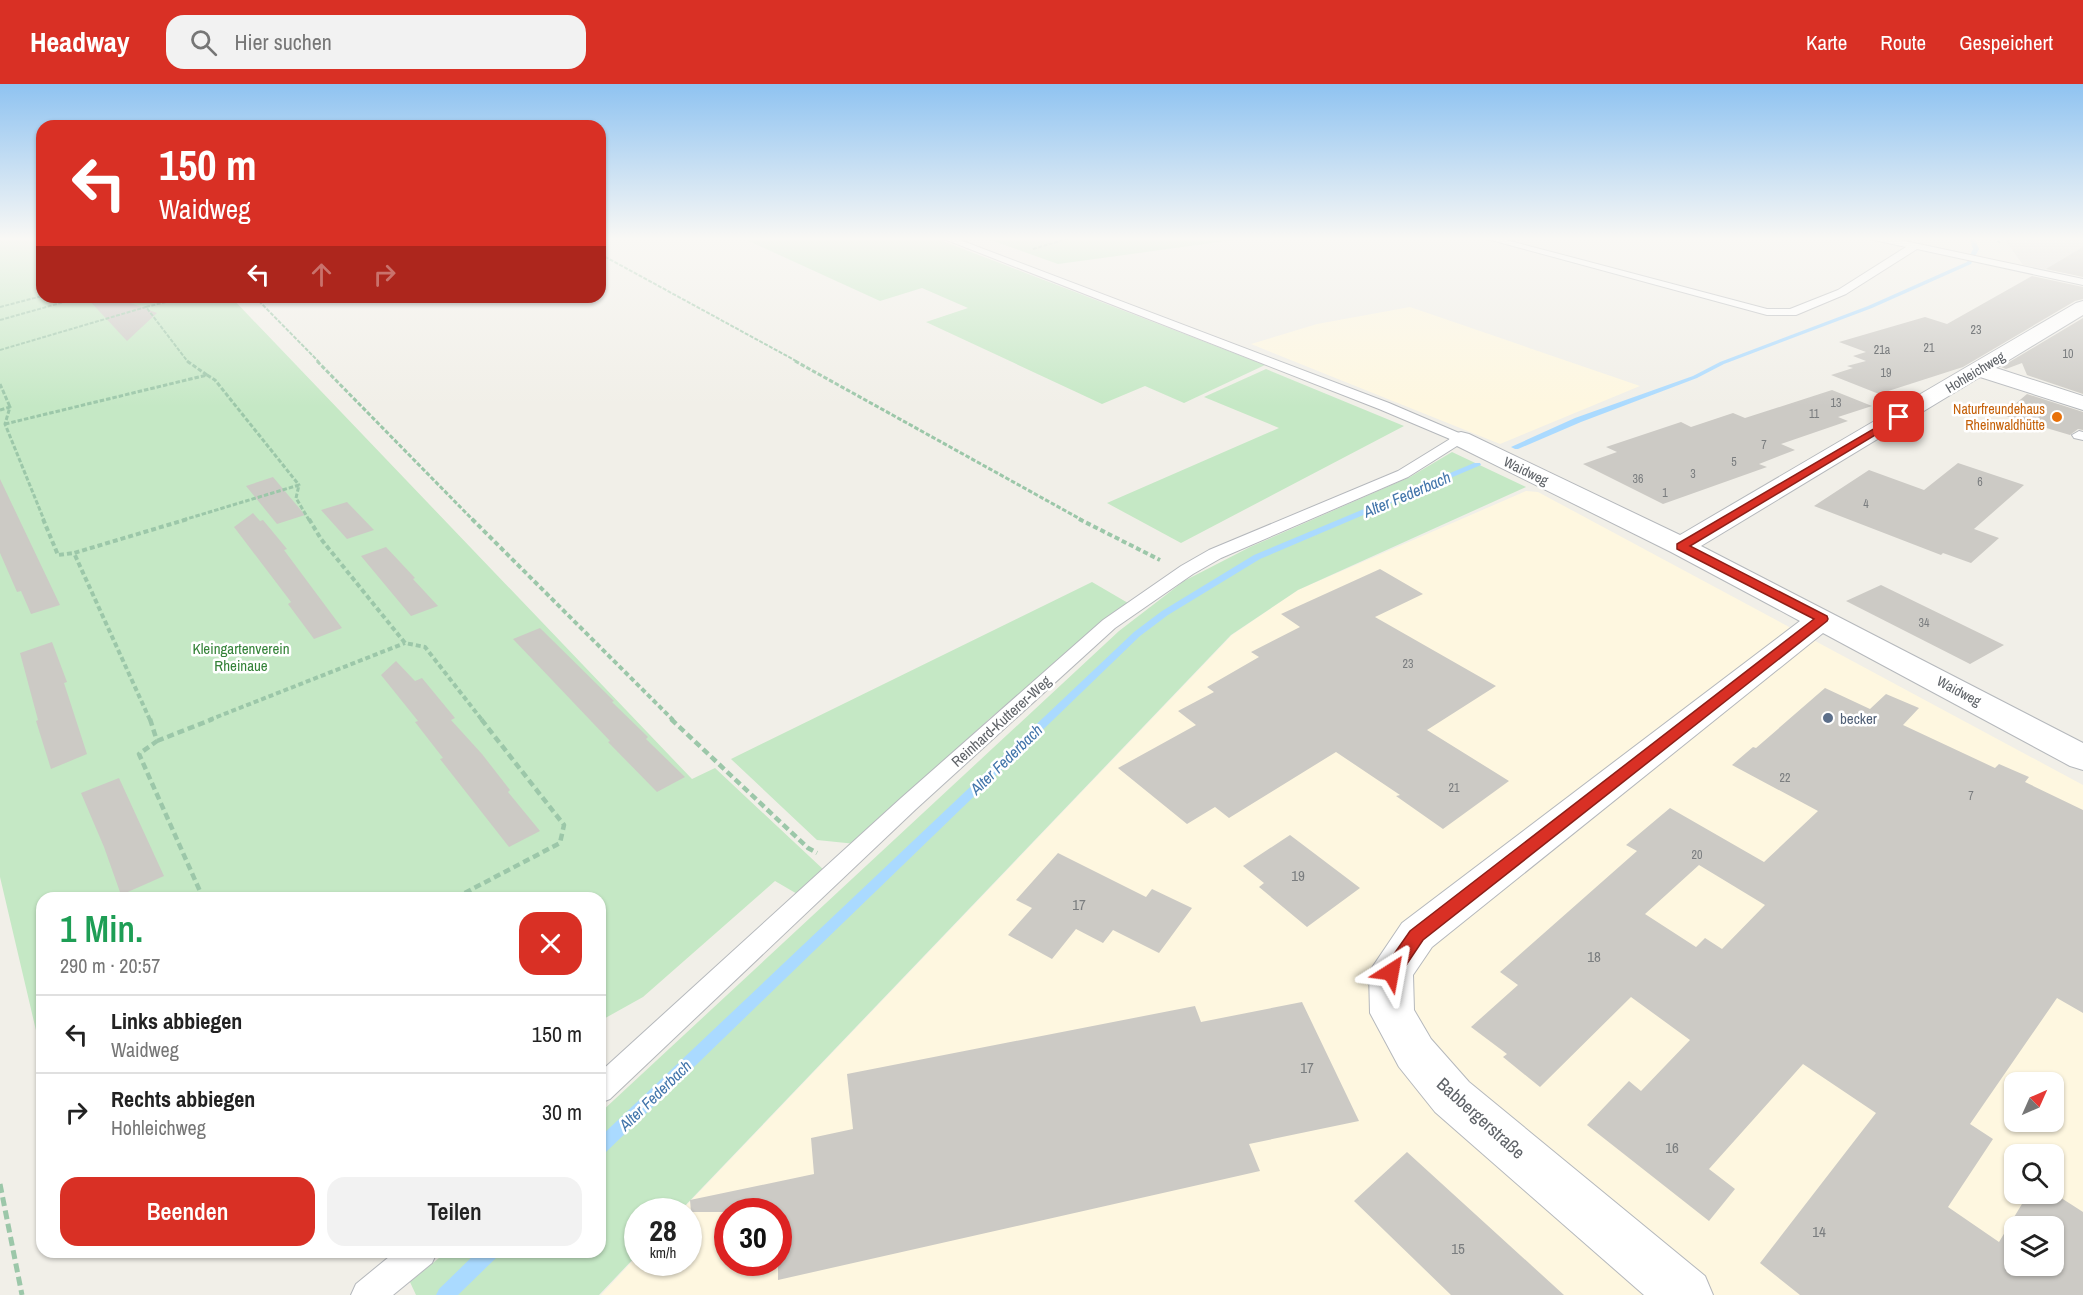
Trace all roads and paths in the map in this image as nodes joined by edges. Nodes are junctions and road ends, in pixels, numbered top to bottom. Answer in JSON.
{"nodes":[{"id":1,"x":672,"y":294,"type":"edge"},
{"id":2,"x":1093,"y":294,"type":"edge"},
{"id":3,"x":1697,"y":294,"type":"edge"},
{"id":4,"x":1838,"y":294,"type":"edge"},
{"id":5,"x":36,"y":298,"type":"edge"},
{"id":6,"x":61,"y":303,"type":"edge"},
{"id":7,"x":162,"y":303,"type":"edge"},
{"id":8,"x":261,"y":303,"type":"edge"},
{"id":9,"x":146,"y":307,"type":"junction"},
{"id":10,"x":2083,"y":307,"type":"edge"},
{"id":11,"x":0,"y":308,"type":"edge"},
{"id":12,"x":0,"y":320,"type":"edge"},
{"id":13,"x":0,"y":350,"type":"edge"},
{"id":14,"x":1980,"y":370,"type":"junction"},
{"id":15,"x":207,"y":375,"type":"junction"},
{"id":16,"x":0,"y":384,"type":"edge"},
{"id":17,"x":2083,"y":403,"type":"edge"},
{"id":18,"x":10,"y":408,"type":"junction"},
{"id":19,"x":0,"y":410,"type":"edge"},
{"id":20,"x":5,"y":424,"type":"junction"},
{"id":21,"x":1461,"y":439,"type":"junction"},
{"id":22,"x":299,"y":485,"type":"junction"},
{"id":23,"x":1681,"y":546,"type":"junction"},
{"id":24,"x":74,"y":553,"type":"junction"},
{"id":25,"x":1187,"y":570,"type":"junction"},
{"id":26,"x":1822,"y":619,"type":"junction"},
{"id":27,"x":405,"y":643,"type":"junction"},
{"id":28,"x":157,"y":741,"type":"junction"},
{"id":29,"x":2083,"y":758,"type":"edge"},
{"id":30,"x":843,"y":867,"type":"junction"},
{"id":31,"x":200,"y":892,"type":"edge"},
{"id":32,"x":466,"y":892,"type":"edge"},
{"id":33,"x":606,"y":1084,"type":"edge"},
{"id":34,"x":0,"y":1184,"type":"edge"},
{"id":35,"x":413,"y":1258,"type":"edge"},
{"id":36,"x":22,"y":1295,"type":"edge"},
{"id":37,"x":367,"y":1295,"type":"edge"},
{"id":38,"x":1686,"y":1295,"type":"edge"}],
"edges":[{"from":1,"to":25,"type":"path"},
{"from":2,"to":21,"type":"lane","name":"Waidweg"},
{"from":3,"to":4,"type":"lane"},
{"from":5,"to":11,"type":"path"},
{"from":6,"to":12,"type":"path"},
{"from":7,"to":9,"type":"path"},
{"from":8,"to":30,"type":"path"},
{"from":9,"to":13,"type":"path"},
{"from":9,"to":15,"type":"path"},
{"from":10,"to":14,"type":"street","name":"Hohleichweg"},
{"from":14,"to":17,"type":"street"},
{"from":14,"to":23,"type":"street","name":"Hohleichweg"},
{"from":15,"to":20,"type":"path"},
{"from":15,"to":22,"type":"path"},
{"from":16,"to":18,"type":"path"},
{"from":18,"to":19,"type":"path"},
{"from":18,"to":20,"type":"path"},
{"from":20,"to":24,"type":"path"},
{"from":21,"to":23,"type":"street","name":"Waidweg"},
{"from":21,"to":25,"type":"lane","name":"Reinhard-Kutterer-Weg"},
{"from":22,"to":24,"type":"path"},
{"from":22,"to":27,"type":"path"},
{"from":23,"to":26,"type":"street","name":"Waidweg"},
{"from":24,"to":28,"type":"path"},
{"from":25,"to":30,"type":"lane","name":"Reinhard-Kutterer-Weg"},
{"from":26,"to":29,"type":"street","name":"Waidweg"},
{"from":26,"to":38,"type":"street","name":"Babbergerstraße"},
{"from":27,"to":28,"type":"path"},
{"from":27,"to":32,"type":"path"},
{"from":28,"to":31,"type":"path"},
{"from":30,"to":33,"type":"lane","name":"Reinhard-Kutterer-Weg"},
{"from":34,"to":36,"type":"path"},
{"from":35,"to":37,"type":"lane"}]}
